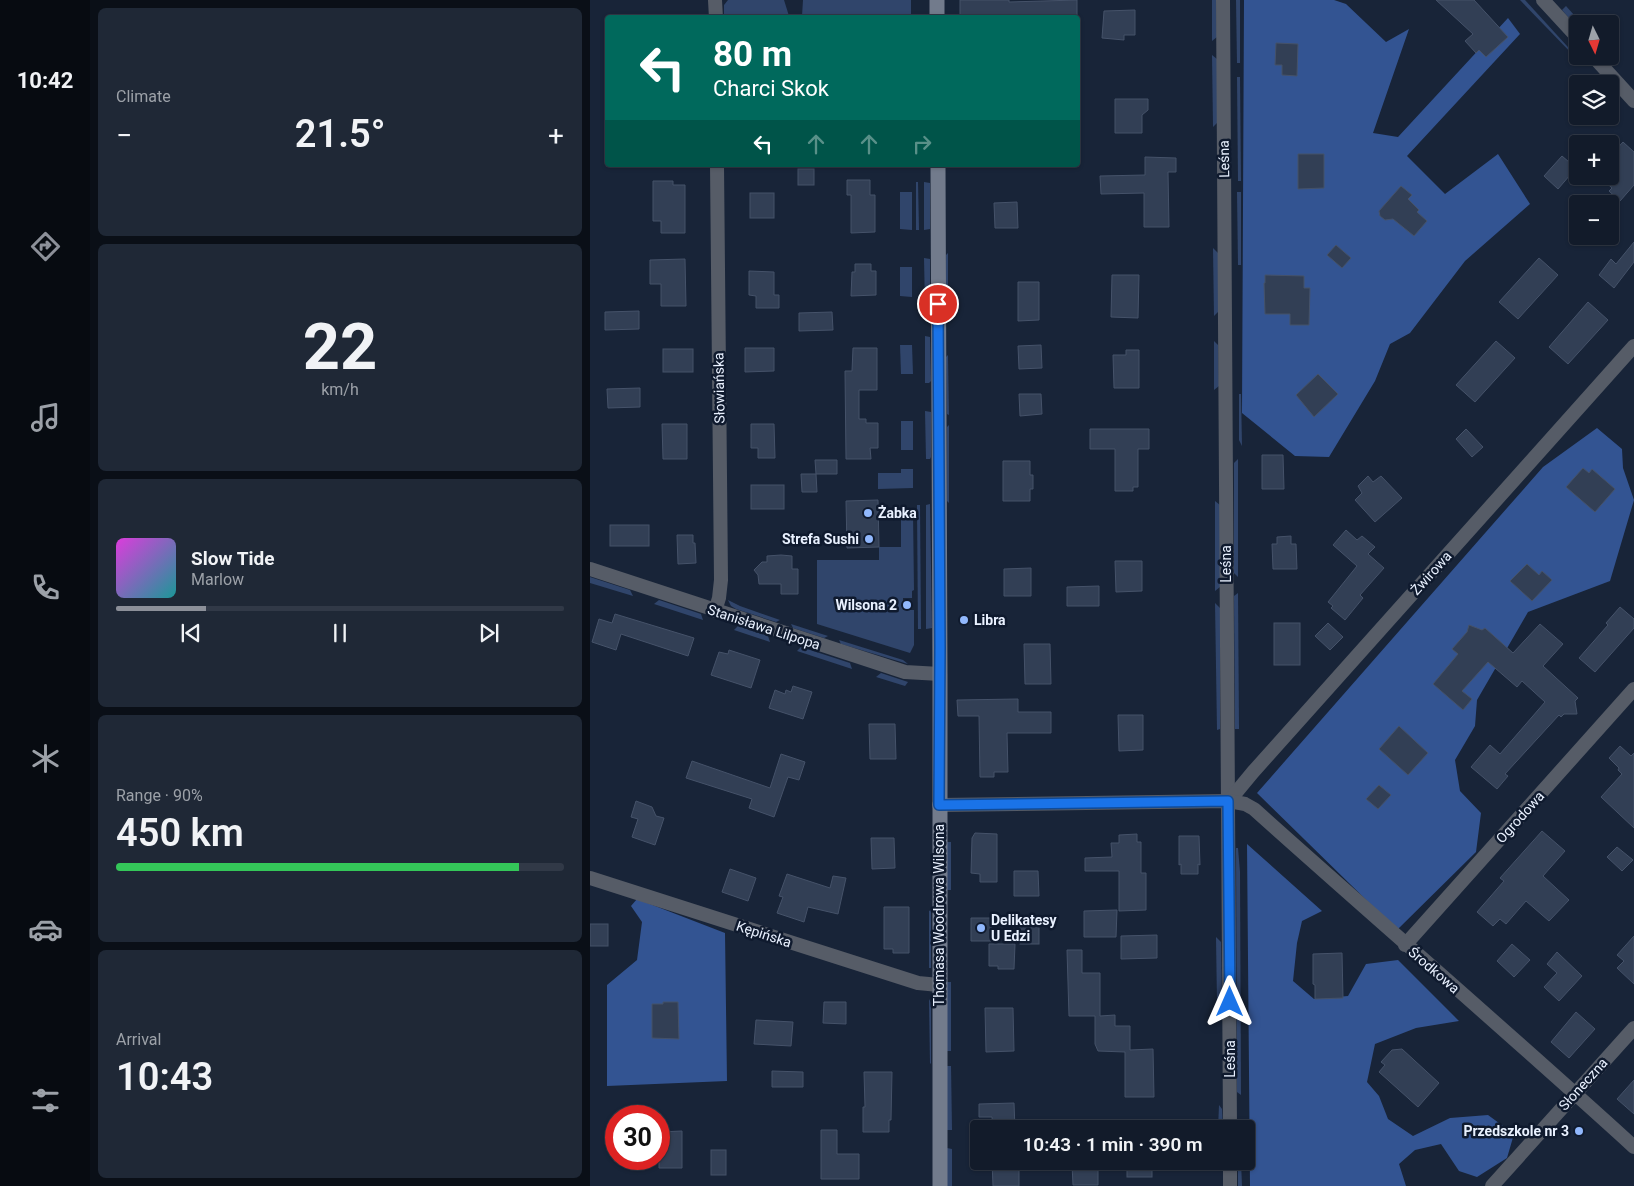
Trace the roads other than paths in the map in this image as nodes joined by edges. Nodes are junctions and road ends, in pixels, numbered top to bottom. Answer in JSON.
{"nodes":[{"id":1,"x":715,"y":0,"type":"edge"},
{"id":2,"x":937,"y":0,"type":"edge"},
{"id":3,"x":1223,"y":0,"type":"edge"},
{"id":4,"x":1543,"y":0,"type":"edge"},
{"id":5,"x":716,"y":15,"type":"edge"},
{"id":6,"x":937,"y":15,"type":"edge"},
{"id":7,"x":1569,"y":28,"type":"edge"},
{"id":8,"x":1602,"y":65,"type":"edge"},
{"id":9,"x":1634,"y":101,"type":"edge"},
{"id":10,"x":717,"y":167,"type":"edge"},
{"id":11,"x":938,"y":167,"type":"edge"},
{"id":12,"x":1634,"y":346,"type":"edge"},
{"id":13,"x":590,"y":569,"type":"edge"},
{"id":14,"x":715,"y":611,"type":"junction"},
{"id":15,"x":940,"y":674,"type":"junction"},
{"id":16,"x":1634,"y":689,"type":"edge"},
{"id":17,"x":1228,"y":801,"type":"junction"},
{"id":18,"x":939,"y":805,"type":"junction"},
{"id":19,"x":590,"y":878,"type":"edge"},
{"id":20,"x":1405,"y":944,"type":"junction"},
{"id":21,"x":939,"y":985,"type":"junction"},
{"id":22,"x":1634,"y":1028,"type":"edge"},
{"id":23,"x":1574,"y":1093,"type":"junction"},
{"id":24,"x":1230,"y":1120,"type":"edge"},
{"id":25,"x":1634,"y":1147,"type":"edge"},
{"id":26,"x":1230,"y":1170,"type":"edge"},
{"id":27,"x":940,"y":1186,"type":"edge"},
{"id":28,"x":1230,"y":1186,"type":"edge"},
{"id":29,"x":1492,"y":1186,"type":"edge"}],
"edges":[{"from":1,"to":5,"type":"street"},
{"from":2,"to":6,"type":"street"},
{"from":3,"to":17,"type":"street","name":"Leśna"},
{"from":4,"to":7,"type":"street"},
{"from":8,"to":9,"type":"street"},
{"from":10,"to":14,"type":"street","name":"Słowiańska"},
{"from":11,"to":15,"type":"street","name":"Thomasa Woodrowa Wilsona"},
{"from":12,"to":17,"type":"street","name":"Żwirowa"},
{"from":13,"to":14,"type":"street","name":"Stanisława Lilpopa"},
{"from":14,"to":15,"type":"street","name":"Stanisława Lilpopa"},
{"from":15,"to":18,"type":"street","name":"Thomasa Woodrowa Wilsona"},
{"from":16,"to":20,"type":"street","name":"Ogrodowa"},
{"from":17,"to":18,"type":"street","name":"Środkowa"},
{"from":17,"to":20,"type":"street","name":"Środkowa"},
{"from":17,"to":24,"type":"street","name":"Leśna"},
{"from":18,"to":21,"type":"street","name":"Thomasa Woodrowa Wilsona"},
{"from":19,"to":21,"type":"street","name":"Kępińska"},
{"from":20,"to":23,"type":"street","name":"Środkowa"},
{"from":21,"to":27,"type":"street","name":"Thomasa Woodrowa Wilsona"},
{"from":22,"to":23,"type":"street","name":"Słoneczna"},
{"from":23,"to":25,"type":"street","name":"Środkowa"},
{"from":23,"to":29,"type":"street","name":"Słoneczna"},
{"from":26,"to":28,"type":"street"}]}
